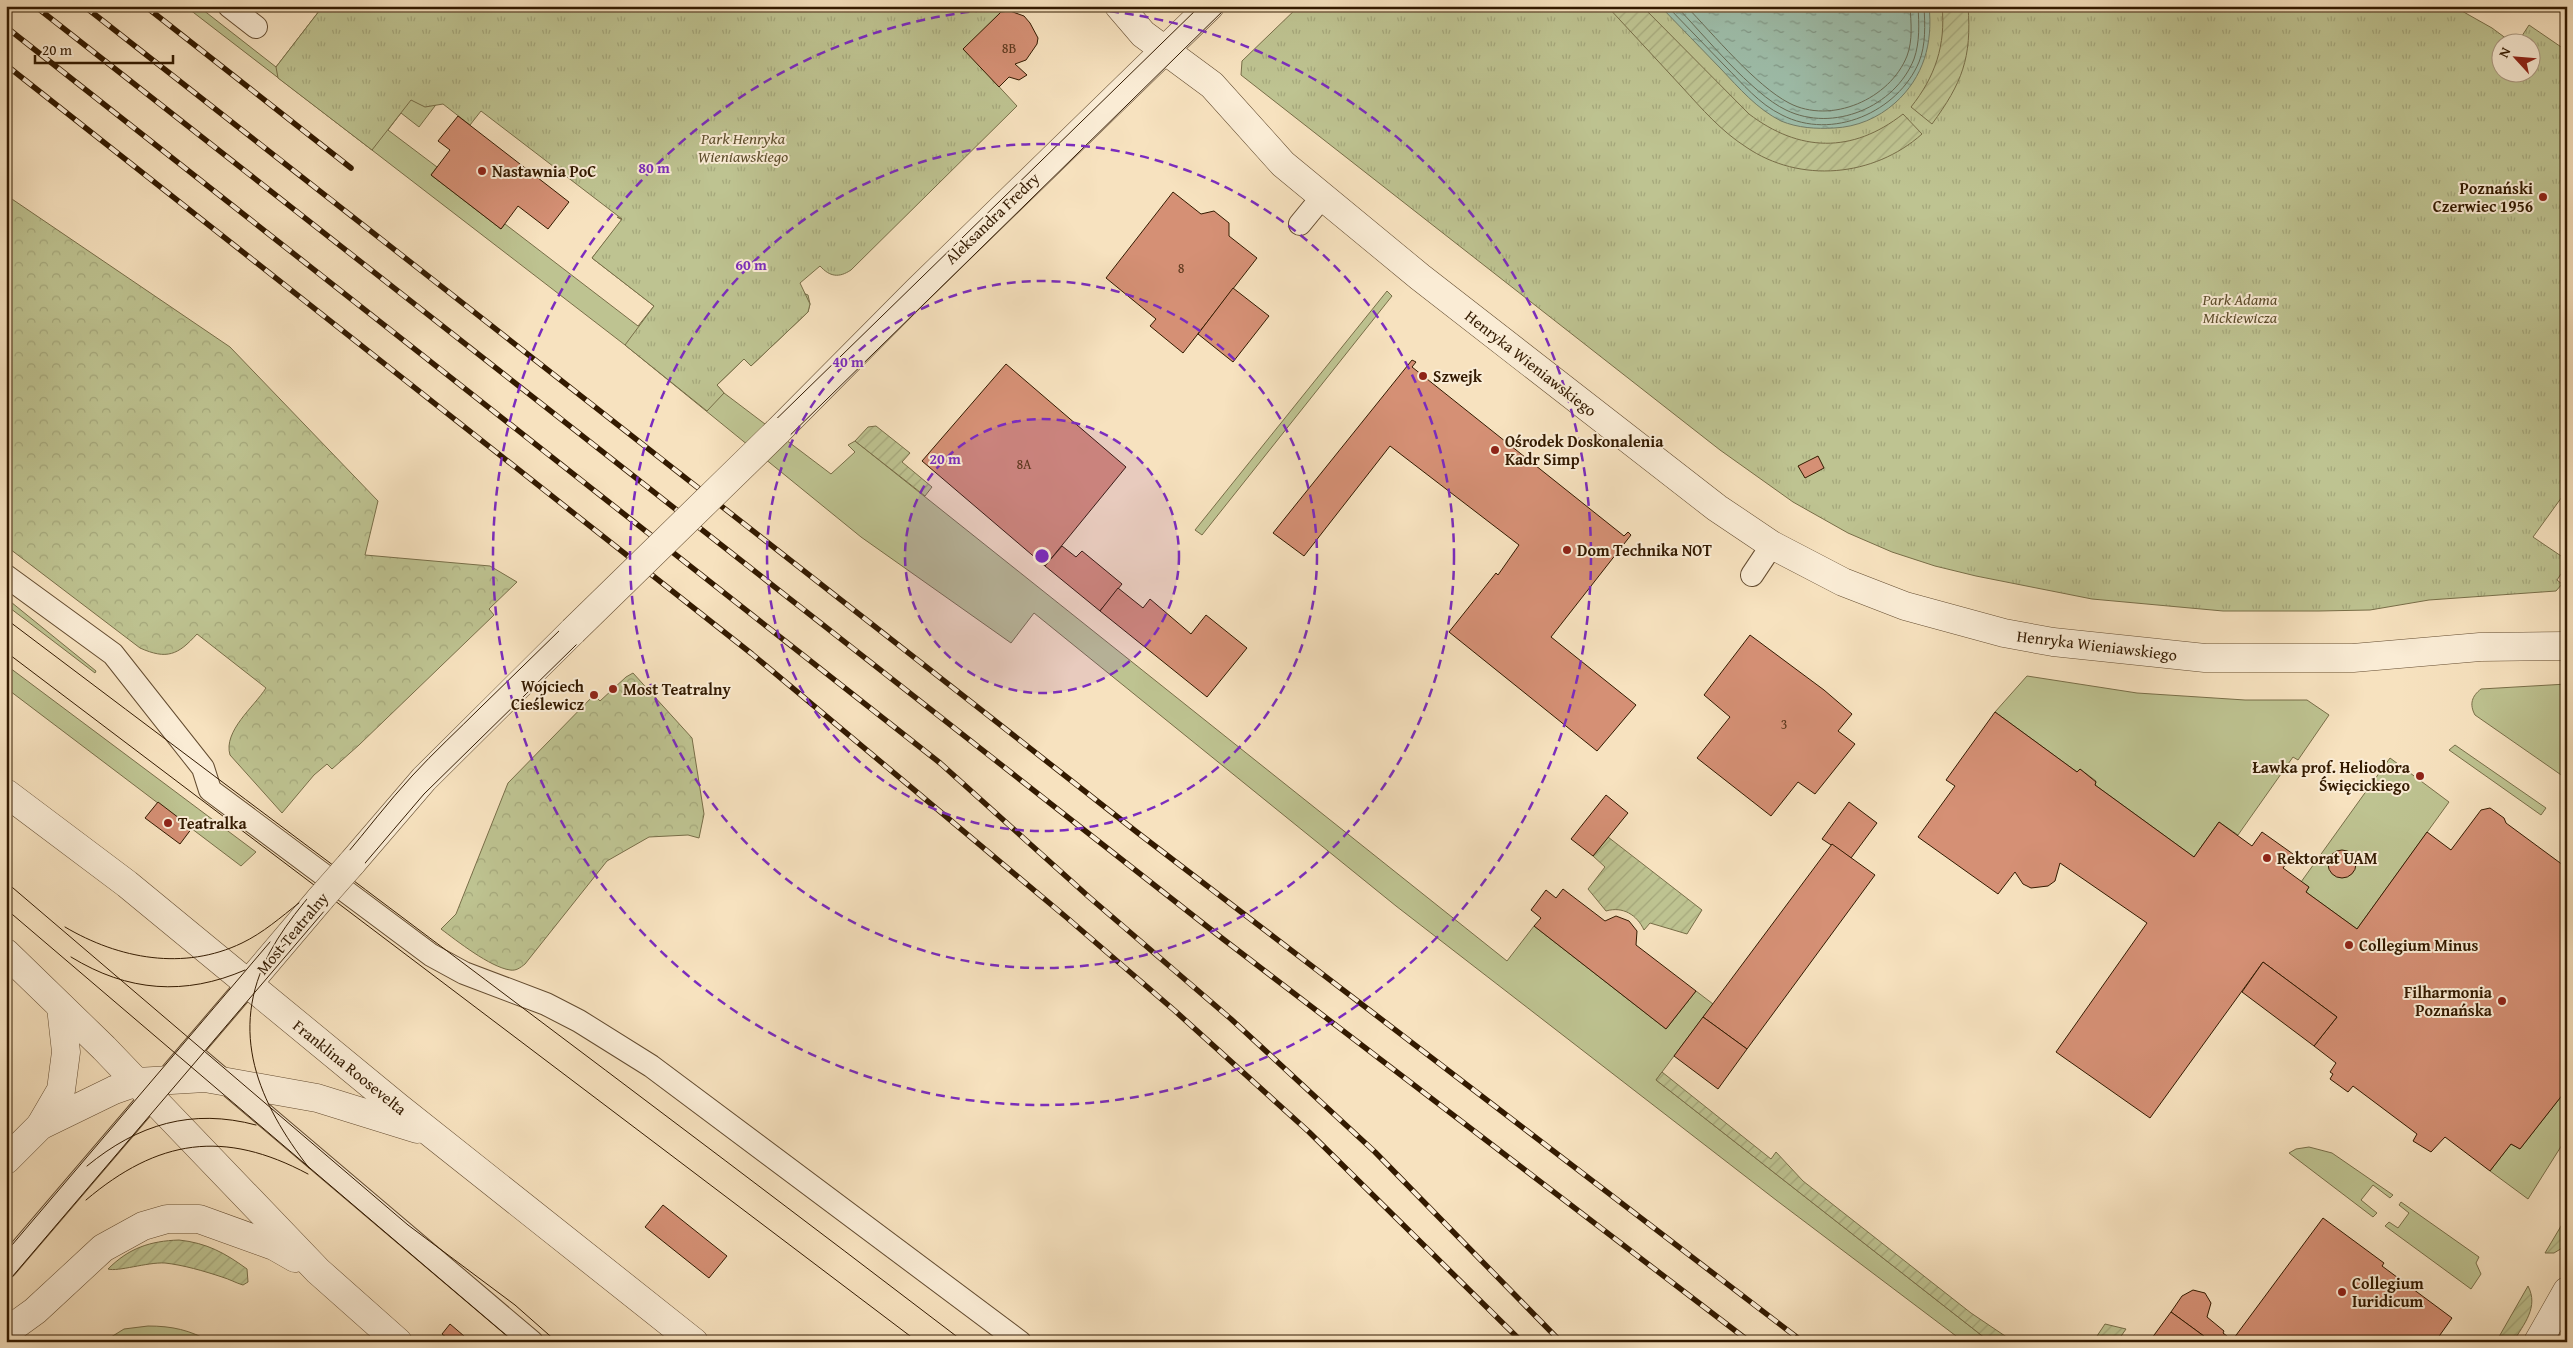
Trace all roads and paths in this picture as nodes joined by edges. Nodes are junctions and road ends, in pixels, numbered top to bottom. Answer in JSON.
{"nodes":[{"id":1,"x":229,"y":6,"type":"edge"},
{"id":2,"x":1119,"y":6,"type":"edge"},
{"id":3,"x":1210,"y":6,"type":"edge"},
{"id":4,"x":256,"y":26,"type":"dead end"},
{"id":5,"x":1164,"y":50,"type":"junction"},
{"id":6,"x":1323,"y":196,"type":"junction"},
{"id":7,"x":1300,"y":224,"type":"dead end"},
{"id":8,"x":777,"y":432,"type":"joint"},
{"id":9,"x":1772,"y":545,"type":"junction"},
{"id":10,"x":1752,"y":575,"type":"dead end"},
{"id":11,"x":6,"y":576,"type":"edge"},
{"id":12,"x":2567,"y":646,"type":"edge"},
{"id":13,"x":6,"y":793,"type":"edge"},
{"id":14,"x":6,"y":953,"type":"edge"},
{"id":15,"x":248,"y":984,"type":"junction"},
{"id":16,"x":61,"y":1007,"type":"junction"},
{"id":17,"x":190,"y":1052,"type":"junction"},
{"id":18,"x":225,"y":1082,"type":"junction"},
{"id":19,"x":152,"y":1086,"type":"junction"},
{"id":20,"x":40,"y":1126,"type":"junction"},
{"id":21,"x":432,"y":1134,"type":"junction"},
{"id":22,"x":6,"y":1160,"type":"edge"},
{"id":23,"x":6,"y":1267,"type":"edge"},
{"id":24,"x":318,"y":1271,"type":"junction"},
{"id":25,"x":2567,"y":1291,"type":"edge"},
{"id":26,"x":6,"y":1332,"type":"edge"},
{"id":27,"x":692,"y":1340,"type":"edge"},
{"id":28,"x":398,"y":1342,"type":"edge"},
{"id":29,"x":532,"y":1342,"type":"edge"},
{"id":30,"x":1020,"y":1342,"type":"edge"},
{"id":31,"x":2538,"y":1342,"type":"edge"}],
"edges":[{"from":1,"to":4,"type":"lane"},
{"from":2,"to":5,"type":"street","name":"Henryka Wieniawskiego"},
{"from":3,"to":5,"type":"street","name":"Aleksandra Fredry"},
{"from":5,"to":6,"type":"street","name":"Henryka Wieniawskiego"},
{"from":5,"to":8,"type":"street","name":"Aleksandra Fredry"},
{"from":6,"to":7,"type":"lane"},
{"from":6,"to":9,"type":"street","name":"Henryka Wieniawskiego"},
{"from":8,"to":15,"type":"street","name":"Most Teatralny","bridge":true},
{"from":9,"to":10,"type":"lane"},
{"from":9,"to":12,"type":"street","name":"Henryka Wieniawskiego"},
{"from":11,"to":30,"type":"lane"},
{"from":13,"to":15,"type":"street","name":"Franklina Roosevelta"},
{"from":14,"to":16,"type":"street"},
{"from":15,"to":17,"type":"lane"},
{"from":15,"to":21,"type":"street","name":"Franklina Roosevelta"},
{"from":16,"to":19,"type":"street"},
{"from":16,"to":20,"type":"street"},
{"from":17,"to":18,"type":"lane"},
{"from":17,"to":19,"type":"lane"},
{"from":18,"to":19,"type":"street"},
{"from":18,"to":21,"type":"street"},
{"from":18,"to":29,"type":"lane"},
{"from":19,"to":20,"type":"street"},
{"from":19,"to":23,"type":"lane"},
{"from":19,"to":24,"type":"street"},
{"from":20,"to":22,"type":"street"},
{"from":21,"to":27,"type":"street","name":"Franklina Roosevelta"},
{"from":24,"to":26,"type":"street"},
{"from":24,"to":28,"type":"street"},
{"from":25,"to":31,"type":"street"}]}
